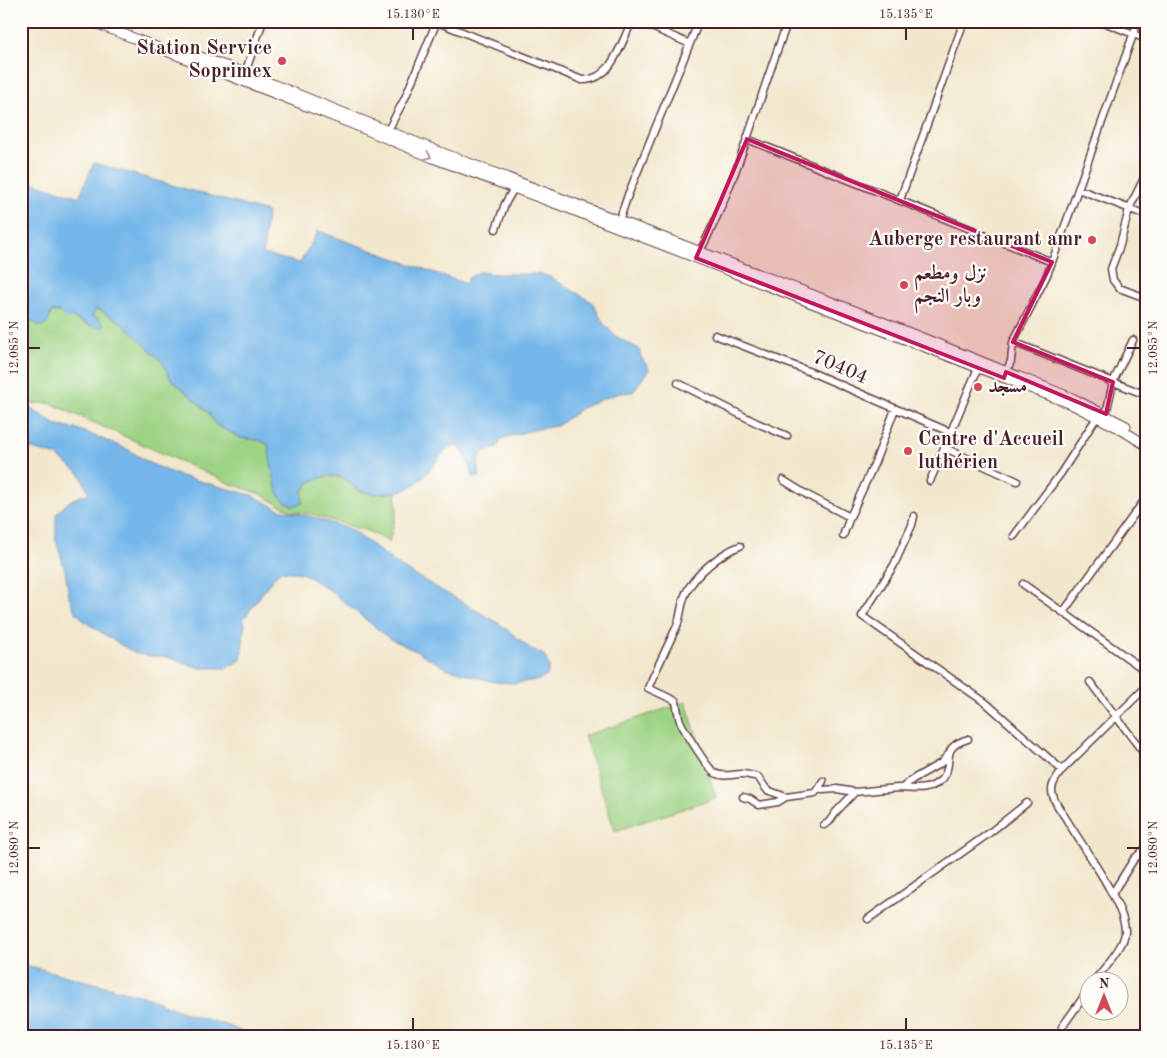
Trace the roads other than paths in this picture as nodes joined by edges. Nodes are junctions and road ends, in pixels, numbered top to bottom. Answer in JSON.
{"nodes":[{"id":1,"x":263,"y":21,"type":"edge"},
{"id":2,"x":632,"y":21,"type":"edge"},
{"id":3,"x":638,"y":21,"type":"edge"},
{"id":4,"x":699,"y":21,"type":"edge"},
{"id":5,"x":788,"y":21,"type":"edge"},
{"id":6,"x":964,"y":21,"type":"edge"},
{"id":7,"x":1101,"y":21,"type":"edge"},
{"id":8,"x":1138,"y":21,"type":"edge"},
{"id":9,"x":97,"y":22,"type":"edge"},
{"id":10,"x":436,"y":22,"type":"edge"},
{"id":11,"x":1133,"y":34,"type":"junction"},
{"id":12,"x":1146,"y":39,"type":"edge"},
{"id":13,"x":690,"y":44,"type":"junction"},
{"id":14,"x":245,"y":73,"type":"junction"},
{"id":15,"x":386,"y":135,"type":"junction"},
{"id":16,"x":747,"y":139,"type":"junction"},
{"id":17,"x":1146,"y":174,"type":"edge"},
{"id":18,"x":514,"y":188,"type":"junction"},
{"id":19,"x":1078,"y":189,"type":"junction"},
{"id":20,"x":900,"y":200,"type":"junction"},
{"id":21,"x":1130,"y":209,"type":"junction"},
{"id":22,"x":1146,"y":215,"type":"edge"},
{"id":23,"x":619,"y":221,"type":"junction"},
{"id":24,"x":496,"y":229,"type":"dead end"},
{"id":25,"x":698,"y":255,"type":"junction"},
{"id":26,"x":1052,"y":262,"type":"junction"},
{"id":27,"x":1146,"y":298,"type":"edge"},
{"id":28,"x":714,"y":334,"type":"dead end"},
{"id":29,"x":1133,"y":340,"type":"dead end"},
{"id":30,"x":1013,"y":342,"type":"junction"},
{"id":31,"x":978,"y":368,"type":"junction"},
{"id":32,"x":1005,"y":375,"type":"junction"},
{"id":33,"x":1113,"y":382,"type":"junction"},
{"id":34,"x":678,"y":383,"type":"dead end"},
{"id":35,"x":1146,"y":395,"type":"edge"},
{"id":36,"x":895,"y":409,"type":"junction"},
{"id":37,"x":1101,"y":416,"type":"junction"},
{"id":38,"x":952,"y":433,"type":"junction"},
{"id":39,"x":787,"y":436,"type":"dead end"},
{"id":40,"x":1146,"y":438,"type":"edge"},
{"id":41,"x":1146,"y":445,"type":"edge"},
{"id":42,"x":945,"y":448,"type":"junction"},
{"id":43,"x":783,"y":480,"type":"dead end"},
{"id":44,"x":930,"y":481,"type":"dead end"},
{"id":45,"x":1016,"y":481,"type":"dead end"},
{"id":46,"x":1146,"y":498,"type":"edge"},
{"id":47,"x":914,"y":516,"type":"dead end"},
{"id":48,"x":850,"y":517,"type":"junction"},
{"id":49,"x":844,"y":536,"type":"dead end"},
{"id":50,"x":1014,"y":536,"type":"dead end"},
{"id":51,"x":740,"y":546,"type":"dead end"},
{"id":52,"x":1023,"y":584,"type":"dead end"},
{"id":53,"x":1064,"y":611,"type":"junction"},
{"id":54,"x":1146,"y":671,"type":"edge"},
{"id":55,"x":1090,"y":682,"type":"dead end"},
{"id":56,"x":1146,"y":687,"type":"edge"},
{"id":57,"x":1116,"y":717,"type":"junction"},
{"id":58,"x":968,"y":739,"type":"dead end"},
{"id":59,"x":948,"y":755,"type":"junction"},
{"id":60,"x":1146,"y":756,"type":"edge"},
{"id":61,"x":1062,"y":770,"type":"junction"},
{"id":62,"x":823,"y":782,"type":"dead end"},
{"id":63,"x":902,"y":788,"type":"junction"},
{"id":64,"x":822,"y":790,"type":"dead end"},
{"id":65,"x":853,"y":792,"type":"junction"},
{"id":66,"x":743,"y":797,"type":"dead end"},
{"id":67,"x":786,"y":797,"type":"junction"},
{"id":68,"x":1028,"y":803,"type":"dead end"},
{"id":69,"x":824,"y":825,"type":"dead end"},
{"id":70,"x":1146,"y":848,"type":"edge"},
{"id":71,"x":1112,"y":894,"type":"junction"},
{"id":72,"x":868,"y":919,"type":"dead end"},
{"id":73,"x":1102,"y":970,"type":"edge"},
{"id":74,"x":1080,"y":1002,"type":"edge"},
{"id":75,"x":1062,"y":1027,"type":"dead end"}],
"edges":[{"from":1,"to":14,"type":"street"},
{"from":2,"to":10,"type":"street"},
{"from":3,"to":13,"type":"street"},
{"from":4,"to":13,"type":"street"},
{"from":5,"to":16,"type":"street"},
{"from":6,"to":20,"type":"street"},
{"from":7,"to":11,"type":"street"},
{"from":8,"to":11,"type":"street"},
{"from":9,"to":14,"type":"main road"},
{"from":9,"to":15,"type":"main road"},
{"from":10,"to":15,"type":"street"},
{"from":11,"to":12,"type":"street"},
{"from":11,"to":19,"type":"street"},
{"from":13,"to":23,"type":"street"},
{"from":14,"to":15,"type":"main road"},
{"from":15,"to":18,"type":"main road","one_way":true},
{"from":15,"to":23,"type":"main road"},
{"from":16,"to":20,"type":"street"},
{"from":16,"to":25,"type":"street"},
{"from":17,"to":21,"type":"street"},
{"from":18,"to":24,"type":"street"},
{"from":18,"to":25,"type":"main road"},
{"from":19,"to":21,"type":"street"},
{"from":19,"to":26,"type":"street"},
{"from":20,"to":26,"type":"street"},
{"from":21,"to":22,"type":"street"},
{"from":21,"to":27,"type":"street"},
{"from":23,"to":25,"type":"main road"},
{"from":25,"to":31,"type":"main road"},
{"from":25,"to":32,"type":"main road"},
{"from":26,"to":30,"type":"street"},
{"from":28,"to":36,"type":"street","name":"70404"},
{"from":29,"to":33,"type":"street"},
{"from":30,"to":32,"type":"street"},
{"from":30,"to":33,"type":"street"},
{"from":31,"to":32,"type":"main road"},
{"from":31,"to":38,"type":"street"},
{"from":32,"to":37,"type":"main road"},
{"from":33,"to":35,"type":"street"},
{"from":33,"to":37,"type":"street"},
{"from":34,"to":39,"type":"street"},
{"from":36,"to":38,"type":"street","name":"70404"},
{"from":36,"to":48,"type":"street"},
{"from":37,"to":40,"type":"main road"},
{"from":37,"to":41,"type":"main road"},
{"from":37,"to":50,"type":"street"},
{"from":38,"to":42,"type":"street"},
{"from":42,"to":44,"type":"street"},
{"from":42,"to":45,"type":"street"},
{"from":43,"to":48,"type":"street"},
{"from":46,"to":53,"type":"street"},
{"from":47,"to":61,"type":"street"},
{"from":48,"to":49,"type":"street"},
{"from":51,"to":67,"type":"street"},
{"from":52,"to":53,"type":"street"},
{"from":53,"to":54,"type":"street"},
{"from":55,"to":57,"type":"street"},
{"from":56,"to":57,"type":"street"},
{"from":57,"to":60,"type":"street"},
{"from":57,"to":61,"type":"street"},
{"from":58,"to":59,"type":"street"},
{"from":59,"to":63,"type":"street"},
{"from":59,"to":63,"type":"street"},
{"from":61,"to":71,"type":"street"},
{"from":62,"to":67,"type":"street"},
{"from":63,"to":65,"type":"street"},
{"from":64,"to":65,"type":"street"},
{"from":65,"to":69,"type":"street"},
{"from":66,"to":67,"type":"street"},
{"from":68,"to":72,"type":"street"},
{"from":70,"to":71,"type":"street"},
{"from":71,"to":73,"type":"street"},
{"from":74,"to":75,"type":"street"}]}
